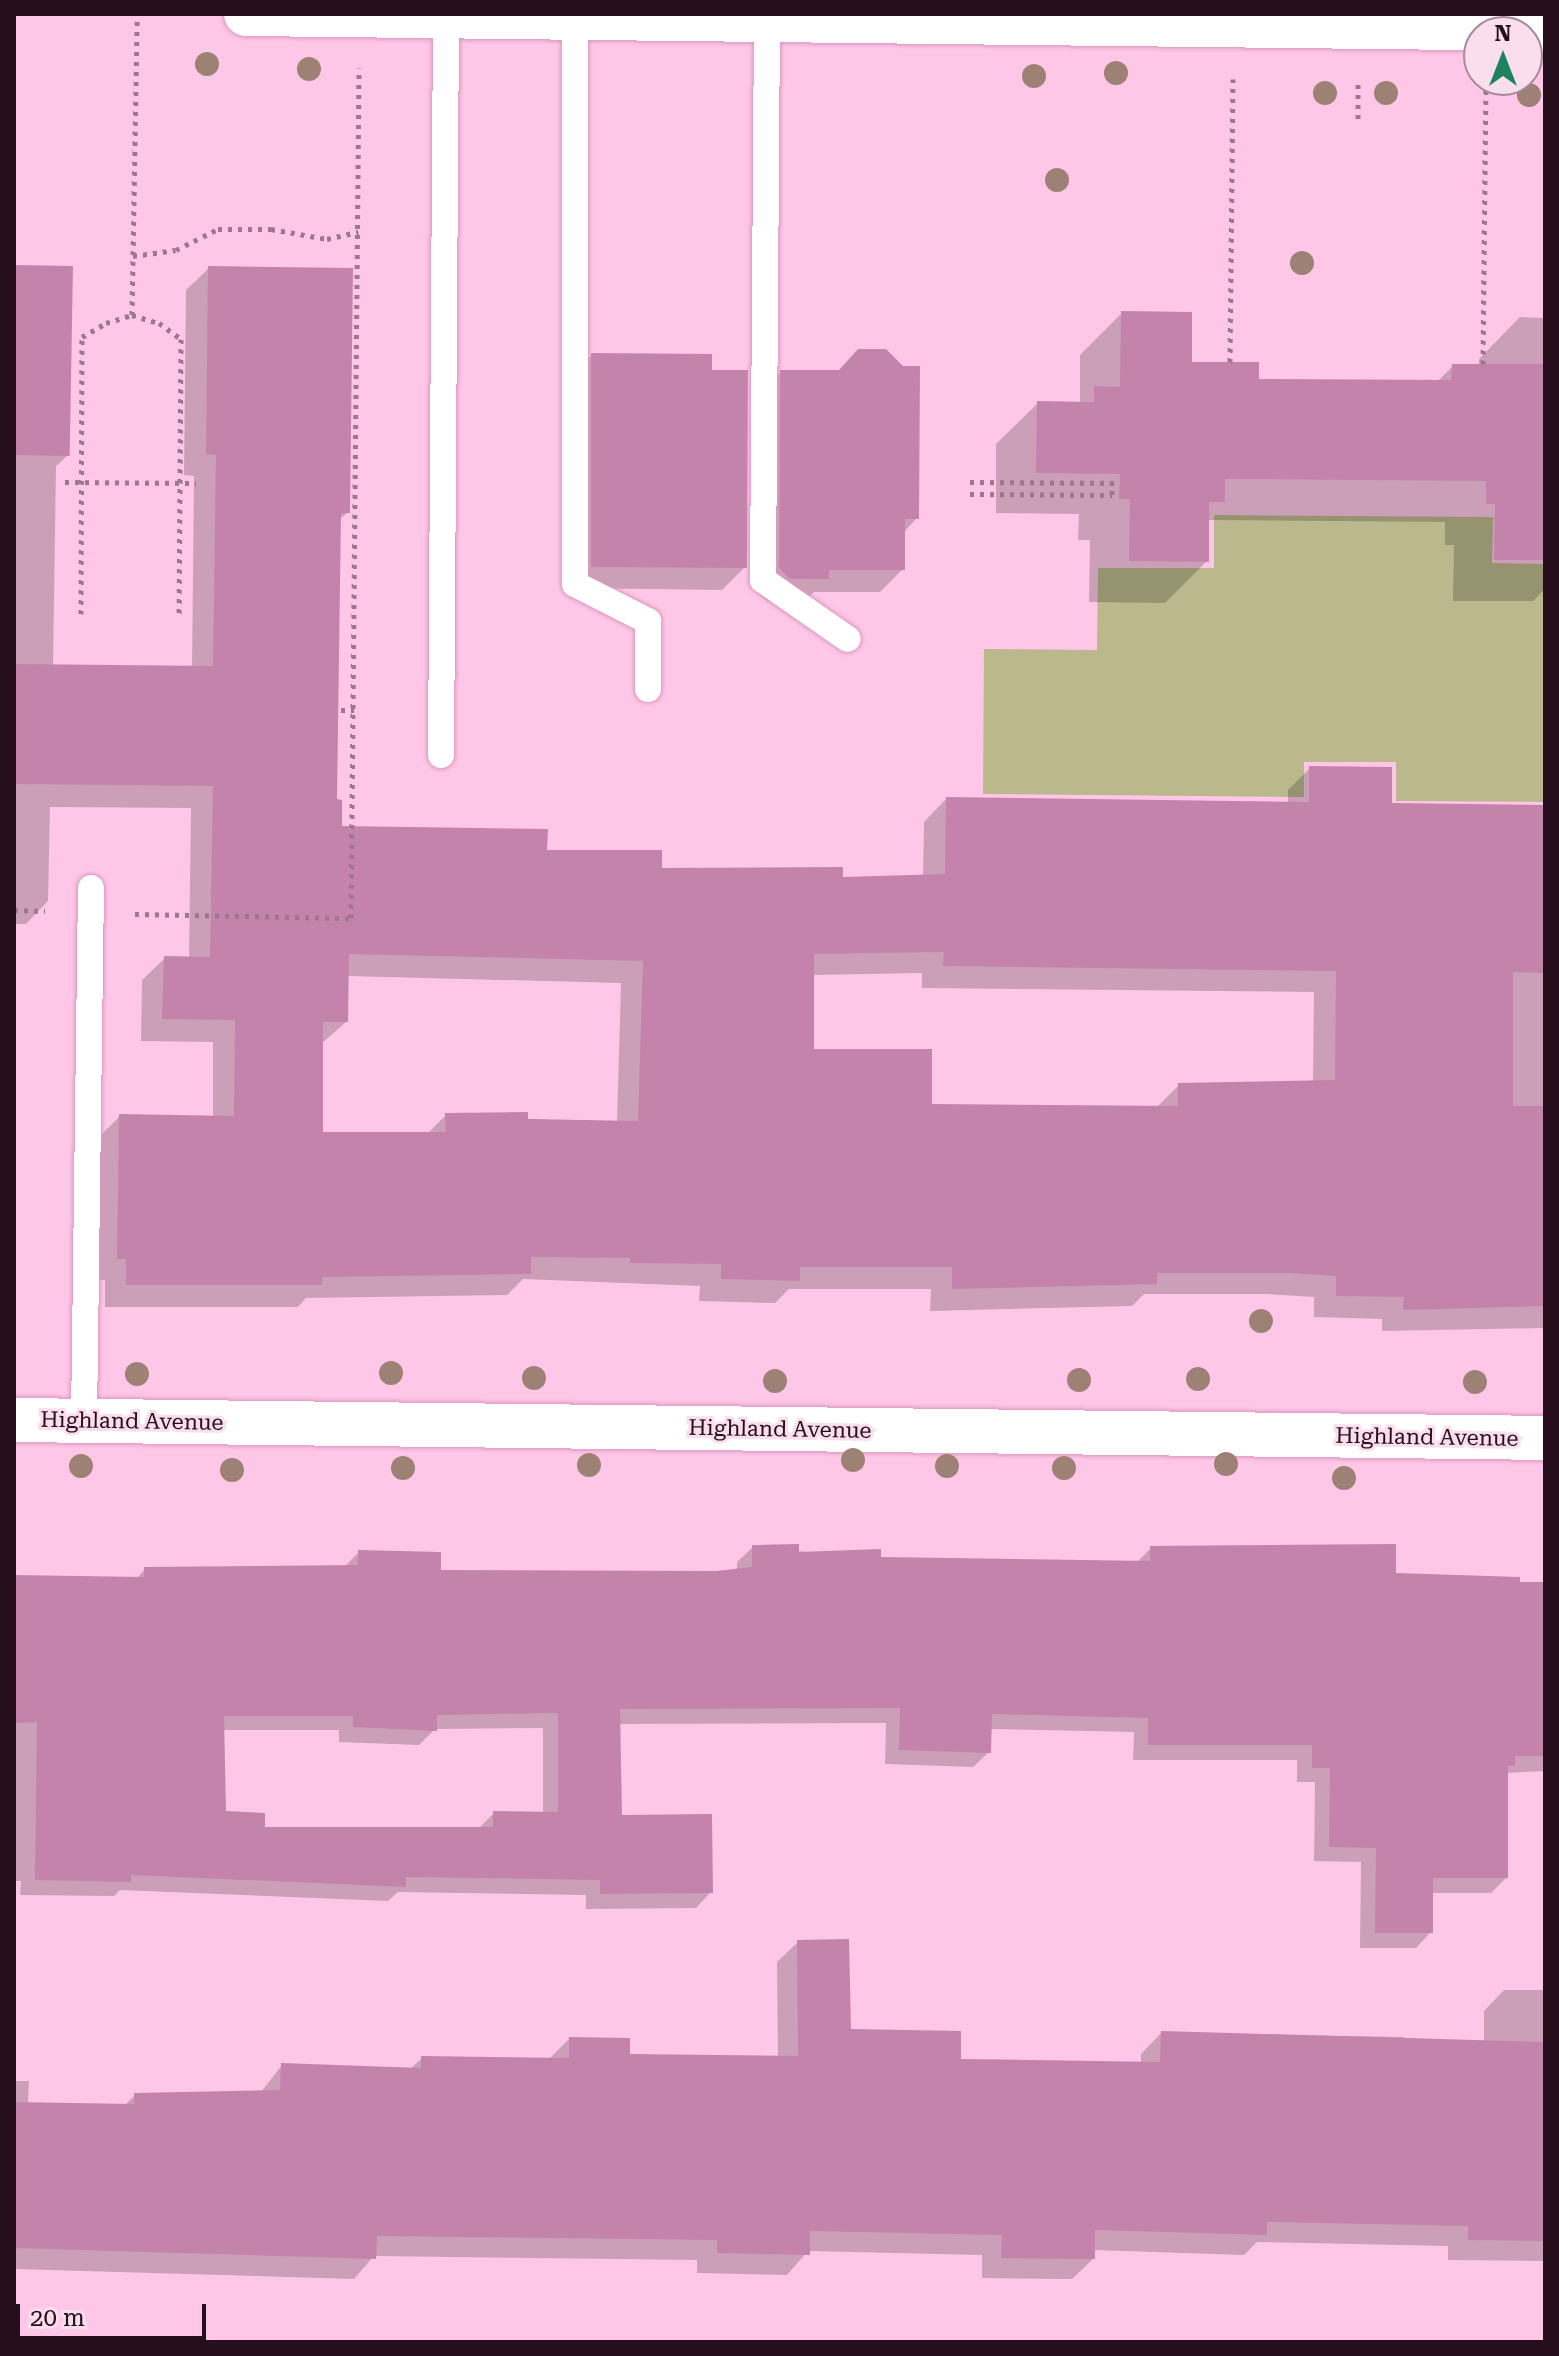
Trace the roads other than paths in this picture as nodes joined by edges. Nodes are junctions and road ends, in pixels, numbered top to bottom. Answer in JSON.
{"nodes":[{"id":1,"x":246,"y":14,"type":"edge"},
{"id":2,"x":366,"y":15,"type":"edge"},
{"id":3,"x":446,"y":16,"type":"edge"},
{"id":4,"x":877,"y":17,"type":"edge"},
{"id":5,"x":575,"y":18,"type":"junction"},
{"id":6,"x":767,"y":20,"type":"junction"},
{"id":7,"x":1301,"y":20,"type":"edge"},
{"id":8,"x":1545,"y":29,"type":"edge"},
{"id":9,"x":848,"y":639,"type":"dead end"},
{"id":10,"x":648,"y":689,"type":"dead end"},
{"id":11,"x":441,"y":755,"type":"dead end"},
{"id":12,"x":91,"y":888,"type":"dead end"},
{"id":13,"x":14,"y":1420,"type":"edge"},
{"id":14,"x":84,"y":1420,"type":"junction"},
{"id":15,"x":1545,"y":1438,"type":"edge"}],
"edges":[{"from":1,"to":2,"type":"street"},
{"from":2,"to":3,"type":"street"},
{"from":3,"to":5,"type":"street"},
{"from":3,"to":11,"type":"lane"},
{"from":4,"to":6,"type":"street"},
{"from":4,"to":7,"type":"street"},
{"from":5,"to":6,"type":"street"},
{"from":5,"to":10,"type":"lane"},
{"from":6,"to":9,"type":"lane"},
{"from":7,"to":8,"type":"street"},
{"from":12,"to":14,"type":"lane"},
{"from":13,"to":14,"type":"street","name":"Highland Avenue"},
{"from":14,"to":15,"type":"street","name":"Highland Avenue"}]}
